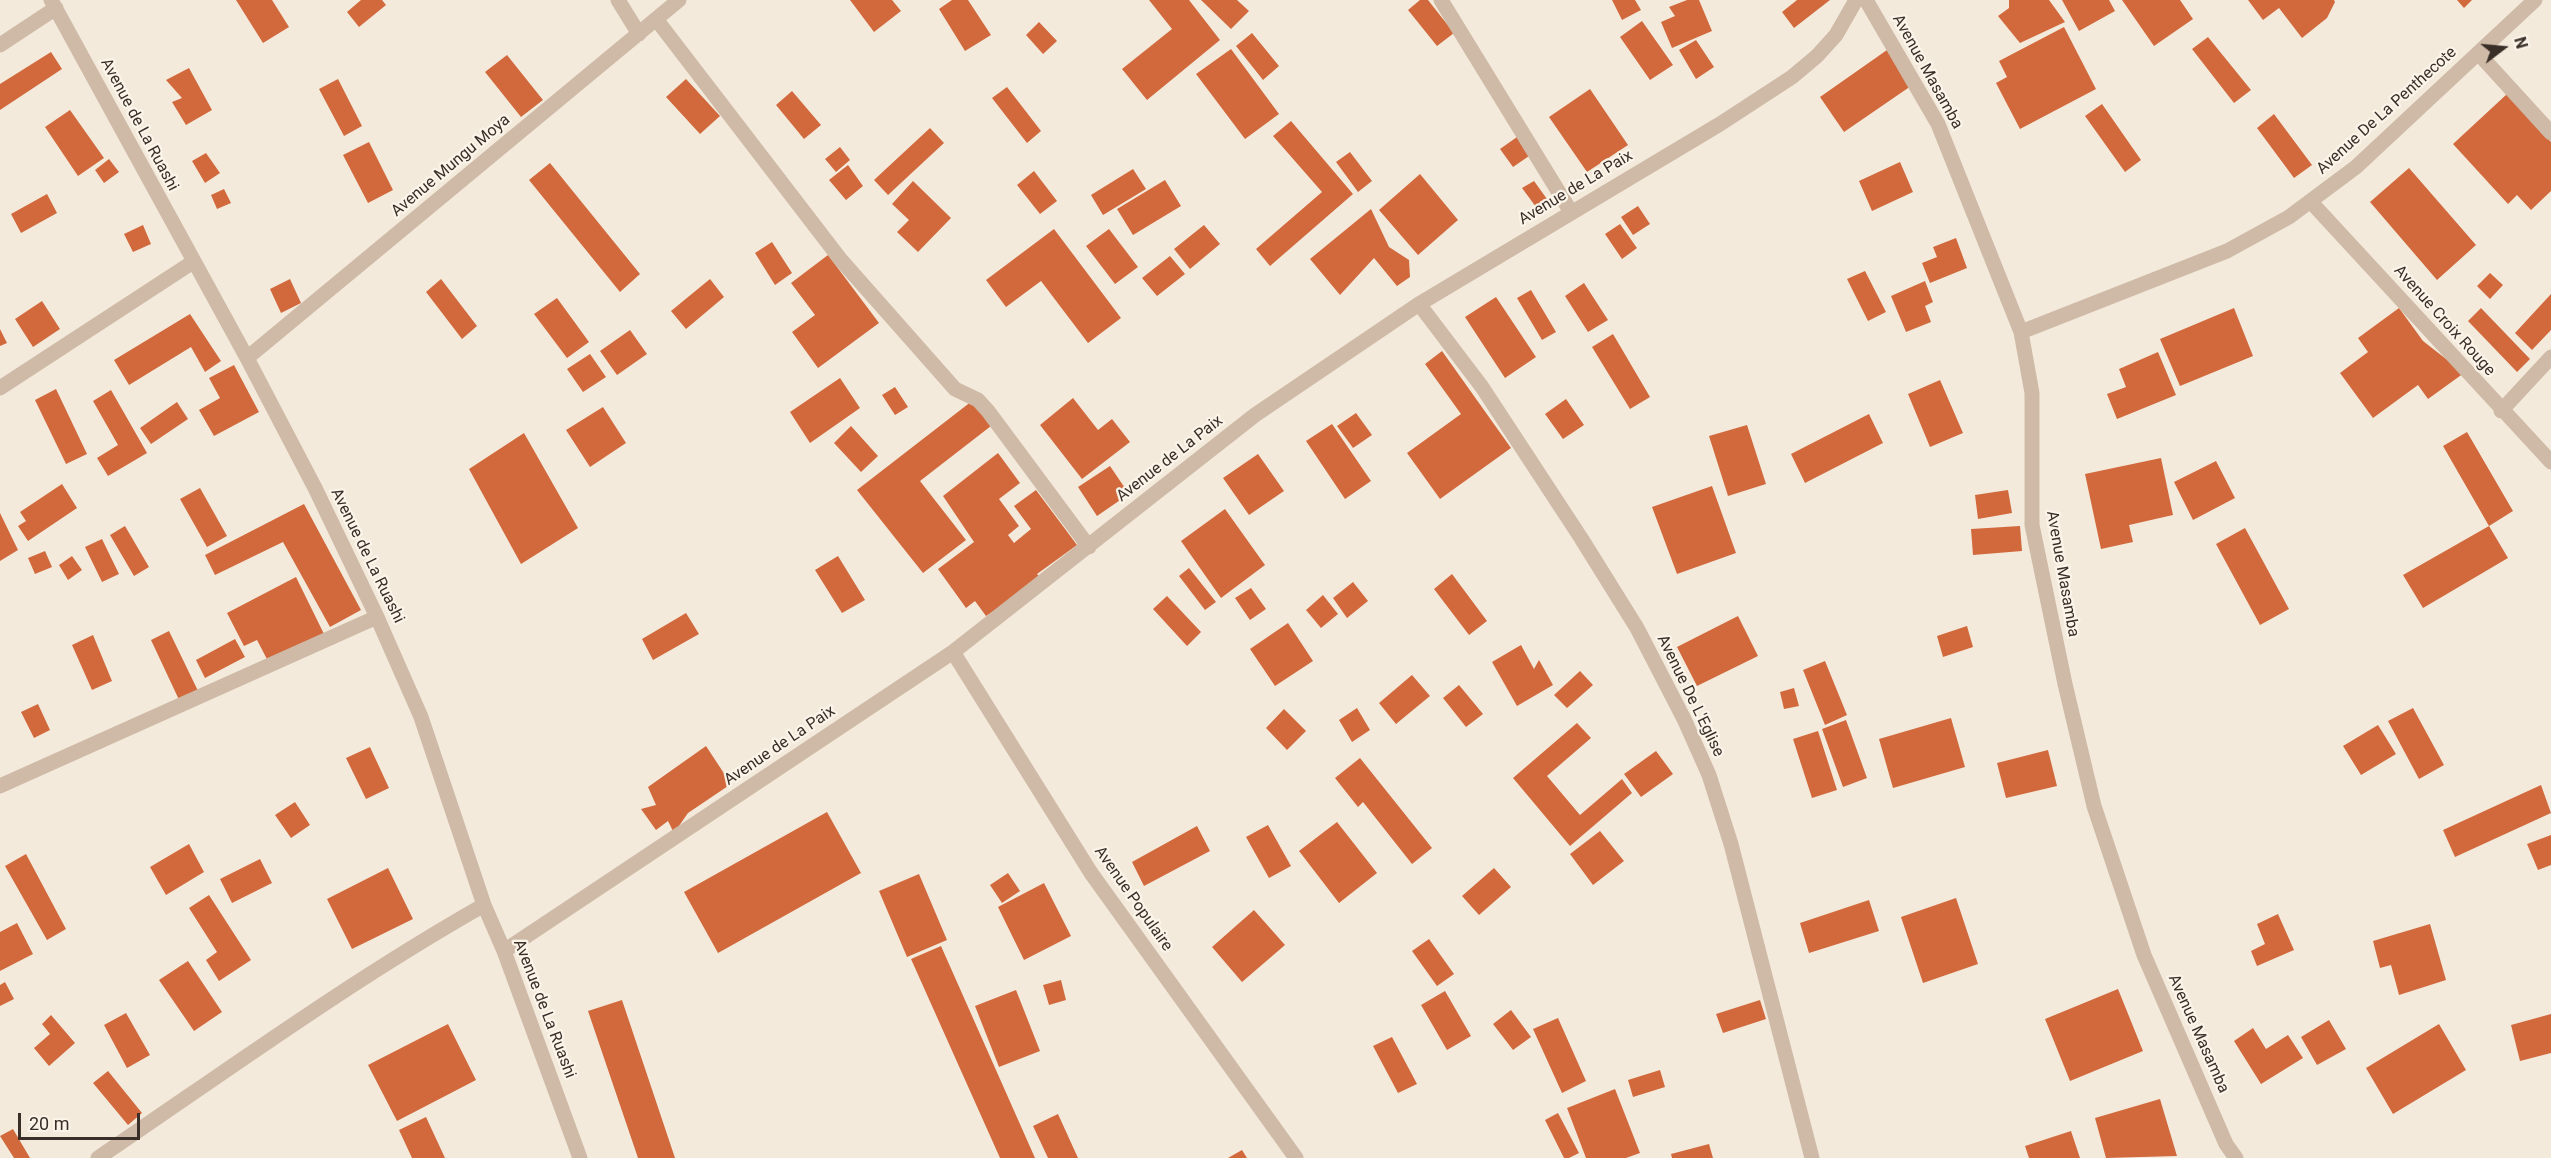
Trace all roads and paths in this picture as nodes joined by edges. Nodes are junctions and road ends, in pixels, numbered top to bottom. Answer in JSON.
{"nodes":[{"id":1,"x":618,"y":0,"type":"edge"},
{"id":2,"x":679,"y":0,"type":"edge"},
{"id":3,"x":1441,"y":0,"type":"edge"},
{"id":4,"x":1856,"y":0,"type":"edge"},
{"id":5,"x":1866,"y":0,"type":"edge"},
{"id":6,"x":2535,"y":0,"type":"edge"},
{"id":7,"x":54,"y":4,"type":"edge"},
{"id":8,"x":656,"y":19,"type":"junction"},
{"id":9,"x":639,"y":34,"type":"junction"},
{"id":10,"x":0,"y":45,"type":"edge"},
{"id":11,"x":2478,"y":53,"type":"junction"},
{"id":12,"x":2551,"y":134,"type":"edge"},
{"id":13,"x":2311,"y":202,"type":"junction"},
{"id":14,"x":1571,"y":212,"type":"junction"},
{"id":15,"x":193,"y":262,"type":"junction"},
{"id":16,"x":1419,"y":304,"type":"junction"},
{"id":17,"x":2021,"y":332,"type":"junction"},
{"id":18,"x":2551,"y":357,"type":"edge"},
{"id":19,"x":247,"y":358,"type":"junction"},
{"id":20,"x":0,"y":388,"type":"edge"},
{"id":21,"x":2501,"y":411,"type":"junction"},
{"id":22,"x":2551,"y":462,"type":"edge"},
{"id":23,"x":1089,"y":547,"type":"junction"},
{"id":24,"x":377,"y":617,"type":"junction"},
{"id":25,"x":953,"y":652,"type":"junction"},
{"id":26,"x":0,"y":786,"type":"edge"},
{"id":27,"x":484,"y":905,"type":"junction"},
{"id":28,"x":504,"y":951,"type":"junction"},
{"id":29,"x":98,"y":1158,"type":"edge"},
{"id":30,"x":580,"y":1158,"type":"edge"},
{"id":31,"x":1296,"y":1158,"type":"edge"},
{"id":32,"x":1812,"y":1158,"type":"edge"},
{"id":33,"x":2236,"y":1158,"type":"edge"}],
"edges":[{"from":1,"to":9,"type":"street"},
{"from":2,"to":8,"type":"street","name":"Avenue Mungu Moya"},
{"from":3,"to":14,"type":"street"},
{"from":4,"to":14,"type":"street","name":"Avenue de La Paix"},
{"from":5,"to":17,"type":"street","name":"Avenue Masamba"},
{"from":6,"to":11,"type":"street","name":"Avenue De La Penthecote"},
{"from":7,"to":10,"type":"street"},
{"from":7,"to":15,"type":"street","name":"Avenue de La Ruashi"},
{"from":8,"to":9,"type":"street","name":"Avenue Mungu Moya"},
{"from":8,"to":23,"type":"street"},
{"from":9,"to":19,"type":"street","name":"Avenue Mungu Moya"},
{"from":11,"to":12,"type":"street"},
{"from":11,"to":13,"type":"street","name":"Avenue De La Penthecote"},
{"from":13,"to":17,"type":"street","name":"Avenue De La Penthecote"},
{"from":13,"to":21,"type":"street","name":"Avenue Croix Rouge"},
{"from":14,"to":16,"type":"street","name":"Avenue de La Paix"},
{"from":15,"to":19,"type":"street","name":"Avenue de La Ruashi"},
{"from":15,"to":20,"type":"street"},
{"from":16,"to":23,"type":"street","name":"Avenue de La Paix"},
{"from":16,"to":32,"type":"street","name":"Avenue De L'Eglise"},
{"from":17,"to":33,"type":"street","name":"Avenue Masamba"},
{"from":18,"to":21,"type":"street"},
{"from":19,"to":24,"type":"street","name":"Avenue de La Ruashi"},
{"from":21,"to":22,"type":"street","name":"Avenue Croix Rouge"},
{"from":23,"to":25,"type":"street","name":"Avenue de La Paix"},
{"from":24,"to":26,"type":"street"},
{"from":24,"to":27,"type":"street","name":"Avenue de La Ruashi"},
{"from":25,"to":28,"type":"street","name":"Avenue de La Paix"},
{"from":25,"to":31,"type":"street","name":"Avenue Populaire"},
{"from":27,"to":28,"type":"street","name":"Avenue de La Ruashi"},
{"from":27,"to":29,"type":"street"},
{"from":28,"to":30,"type":"street","name":"Avenue de La Ruashi"}]}
